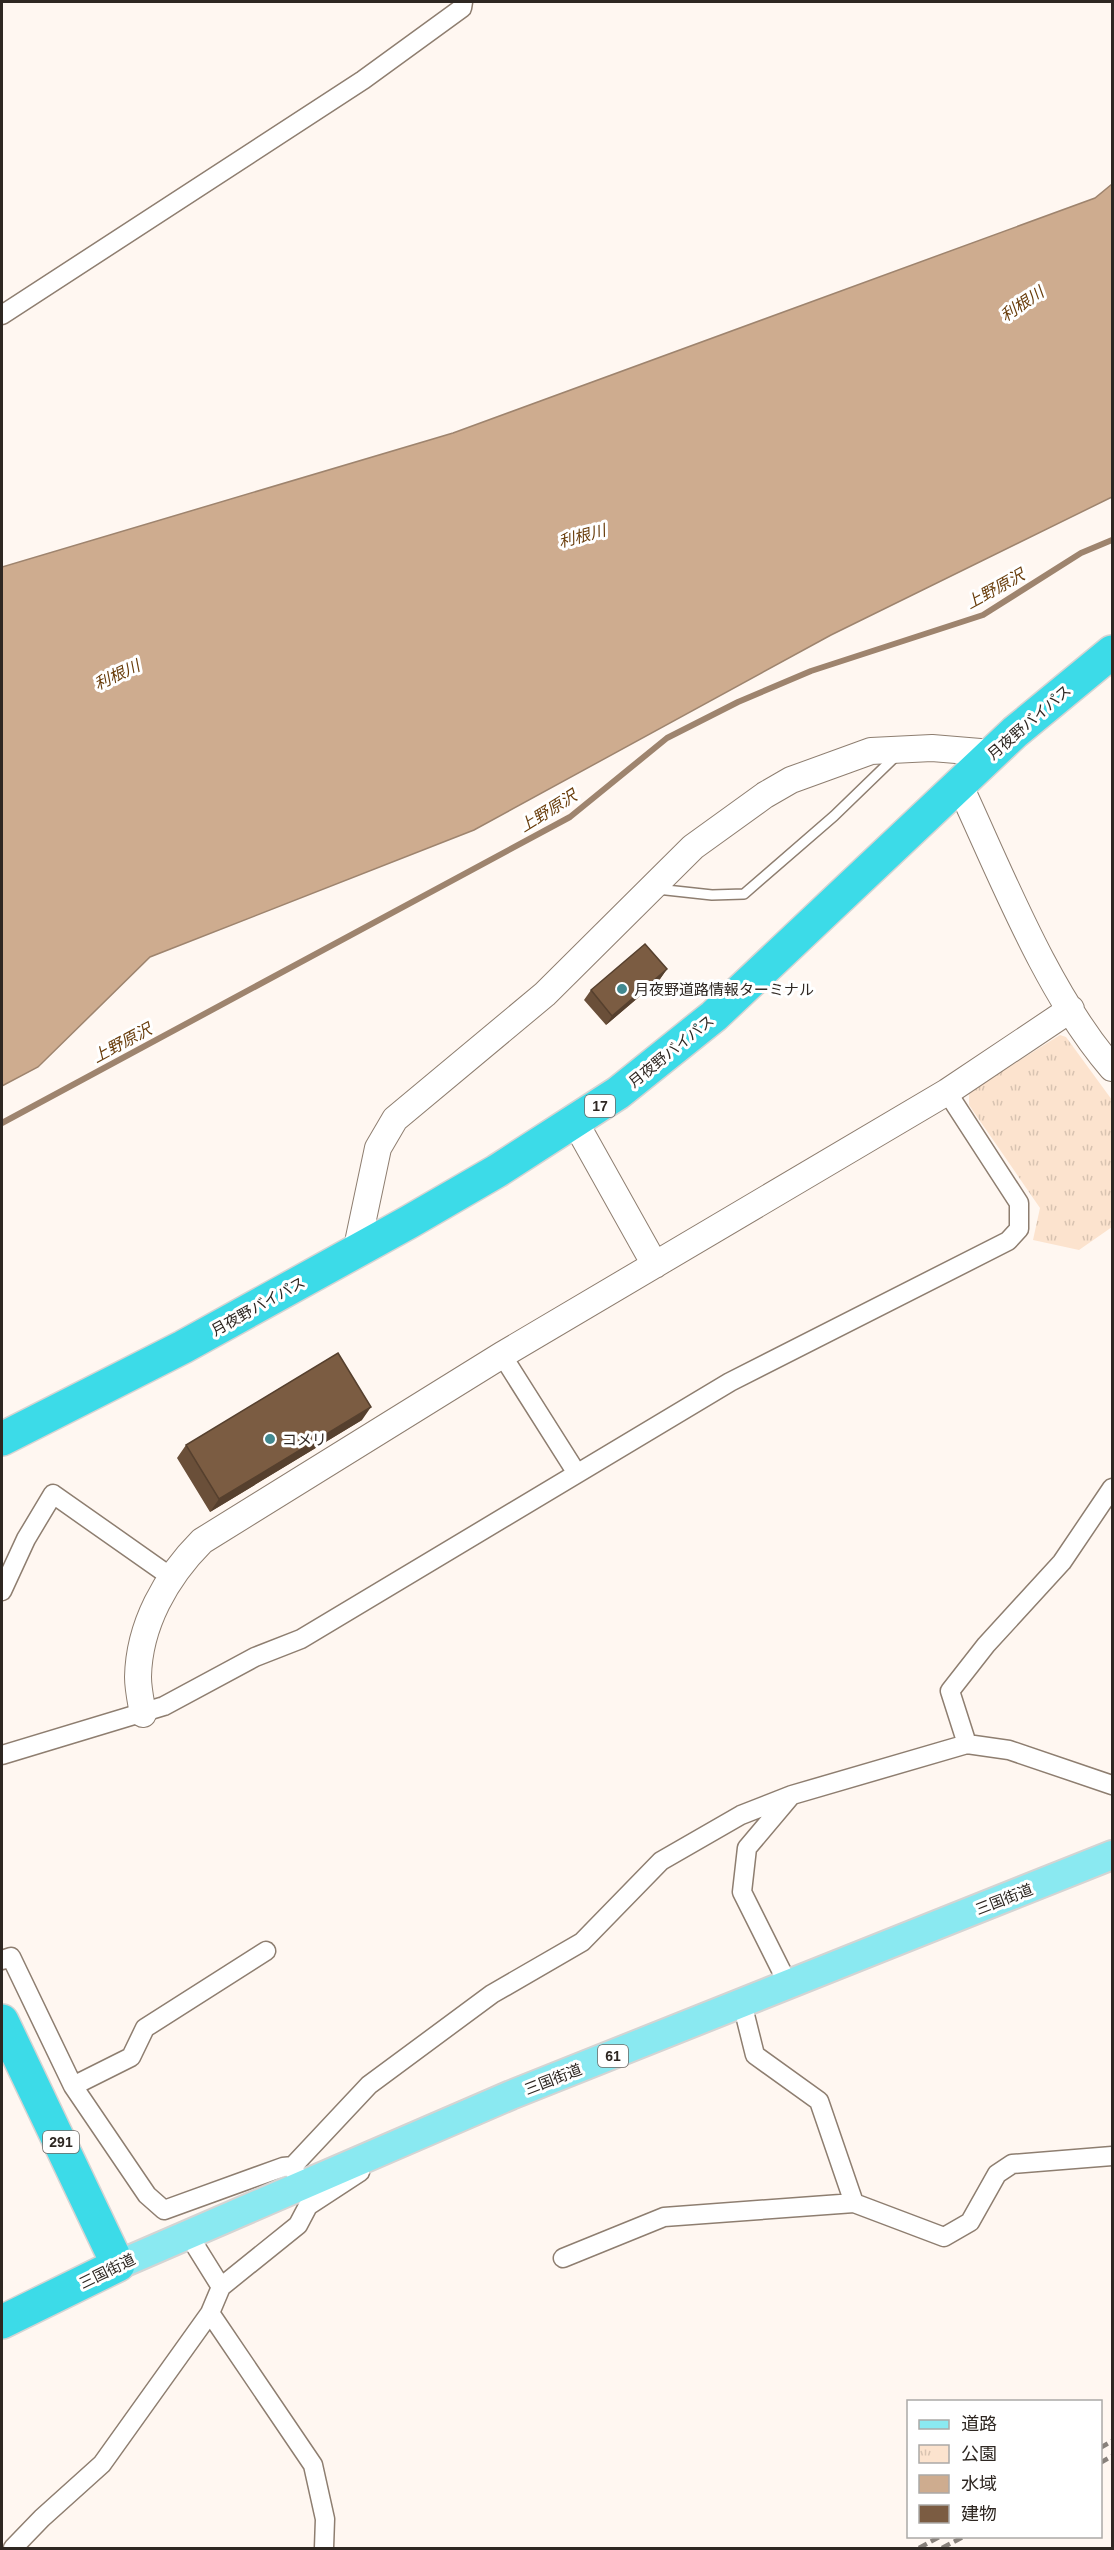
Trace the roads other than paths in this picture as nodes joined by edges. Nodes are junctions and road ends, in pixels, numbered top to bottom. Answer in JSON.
{"nodes":[{"id":1,"x":463,"y":2,"type":"edge"},
{"id":2,"x":2,"y":315,"type":"edge"},
{"id":3,"x":1113,"y":652,"type":"edge"},
{"id":4,"x":903,"y":749,"type":"junction"},
{"id":5,"x":992,"y":753,"type":"junction"},
{"id":6,"x":959,"y":784,"type":"junction"},
{"id":7,"x":649,"y":888,"type":"junction"},
{"id":8,"x":1071,"y":1009,"type":"junction"},
{"id":9,"x":1113,"y":1068,"type":"edge"},
{"id":10,"x":947,"y":1092,"type":"junction"},
{"id":11,"x":574,"y":1122,"type":"junction"},
{"id":12,"x":356,"y":1252,"type":"junction"},
{"id":13,"x":655,"y":1265,"type":"junction"},
{"id":14,"x":502,"y":1355,"type":"junction"},
{"id":15,"x":2,"y":1440,"type":"edge"},
{"id":16,"x":576,"y":1472,"type":"junction"},
{"id":17,"x":1113,"y":1488,"type":"edge"},
{"id":18,"x":171,"y":1577,"type":"junction"},
{"id":19,"x":2,"y":1591,"type":"edge"},
{"id":20,"x":143,"y":1714,"type":"junction"},
{"id":21,"x":967,"y":1744,"type":"junction"},
{"id":22,"x":2,"y":1755,"type":"edge"},
{"id":23,"x":1113,"y":1785,"type":"edge"},
{"id":24,"x":792,"y":1795,"type":"junction"},
{"id":25,"x":1113,"y":1855,"type":"edge"},
{"id":26,"x":266,"y":1951,"type":"dead end"},
{"id":27,"x":2,"y":1960,"type":"edge"},
{"id":28,"x":788,"y":1984,"type":"junction"},
{"id":29,"x":742,"y":2004,"type":"junction"},
{"id":30,"x":2,"y":2022,"type":"edge"},
{"id":31,"x":73,"y":2086,"type":"junction"},
{"id":32,"x":370,"y":2155,"type":"junction"},
{"id":33,"x":1113,"y":2156,"type":"edge"},
{"id":34,"x":297,"y":2175,"type":"junction"},
{"id":35,"x":854,"y":2203,"type":"junction"},
{"id":36,"x":188,"y":2234,"type":"junction"},
{"id":37,"x":563,"y":2258,"type":"dead end"},
{"id":38,"x":118,"y":2265,"type":"junction"},
{"id":39,"x":222,"y":2288,"type":"junction"},
{"id":40,"x":210,"y":2313,"type":"junction"},
{"id":41,"x":2,"y":2322,"type":"edge"},
{"id":42,"x":13,"y":2548,"type":"edge"},
{"id":43,"x":324,"y":2548,"type":"edge"}],
"edges":[{"from":1,"to":2,"type":"street"},
{"from":3,"to":5,"type":"highway","name":"月夜野バイパス","number":"17"},
{"from":4,"to":5,"type":"street"},
{"from":4,"to":7,"type":"street"},
{"from":4,"to":7,"type":"lane"},
{"from":5,"to":6,"type":"highway","name":"月夜野バイパス","number":"17"},
{"from":6,"to":8,"type":"street"},
{"from":6,"to":11,"type":"highway","name":"月夜野バイパス","number":"17"},
{"from":7,"to":12,"type":"street"},
{"from":8,"to":9,"type":"street"},
{"from":8,"to":10,"type":"street"},
{"from":10,"to":13,"type":"street"},
{"from":10,"to":16,"type":"street"},
{"from":11,"to":12,"type":"highway","name":"月夜野バイパス","number":"17"},
{"from":11,"to":13,"type":"street"},
{"from":12,"to":15,"type":"highway","name":"月夜野バイパス","number":"17"},
{"from":13,"to":14,"type":"street"},
{"from":14,"to":16,"type":"street"},
{"from":14,"to":18,"type":"street"},
{"from":16,"to":20,"type":"street"},
{"from":17,"to":21,"type":"street"},
{"from":18,"to":19,"type":"street"},
{"from":18,"to":20,"type":"street"},
{"from":20,"to":22,"type":"street"},
{"from":21,"to":23,"type":"street"},
{"from":21,"to":24,"type":"street"},
{"from":24,"to":28,"type":"street"},
{"from":24,"to":34,"type":"street"},
{"from":25,"to":28,"type":"main road","name":"三国街道","number":"61"},
{"from":26,"to":31,"type":"street"},
{"from":27,"to":31,"type":"street"},
{"from":28,"to":29,"type":"main road","name":"三国街道","number":"61"},
{"from":29,"to":32,"type":"main road","name":"三国街道","number":"61"},
{"from":29,"to":35,"type":"street"},
{"from":30,"to":38,"type":"highway","number":"291"},
{"from":31,"to":34,"type":"street"},
{"from":32,"to":34,"type":"main road","name":"三国街道","number":"61"},
{"from":32,"to":39,"type":"street"},
{"from":33,"to":35,"type":"street"},
{"from":34,"to":36,"type":"main road","name":"三国街道","number":"61"},
{"from":35,"to":37,"type":"street"},
{"from":36,"to":38,"type":"main road","name":"三国街道","number":"61"},
{"from":36,"to":39,"type":"street"},
{"from":38,"to":41,"type":"highway","name":"三国街道"},
{"from":39,"to":40,"type":"street"},
{"from":40,"to":42,"type":"street"},
{"from":40,"to":43,"type":"street"}]}
